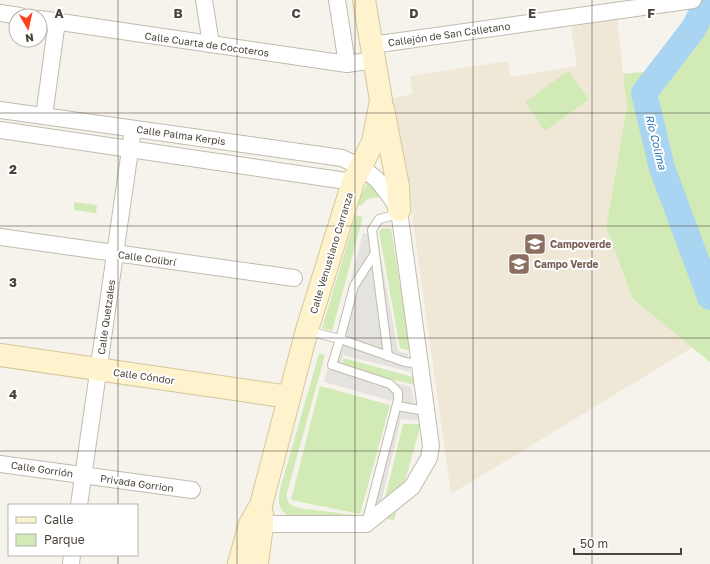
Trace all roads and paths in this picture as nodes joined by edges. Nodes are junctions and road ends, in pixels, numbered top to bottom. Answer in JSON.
{"nodes":[{"id":1,"x":204,"y":0,"type":"edge"},
{"id":2,"x":337,"y":0,"type":"edge"},
{"id":3,"x":364,"y":0,"type":"edge"},
{"id":4,"x":693,"y":0,"type":"edge"},
{"id":5,"x":660,"y":2,"type":"edge"},
{"id":6,"x":626,"y":5,"type":"edge"},
{"id":7,"x":48,"y":20,"type":"edge"},
{"id":8,"x":57,"y":22,"type":"junction"},
{"id":9,"x":211,"y":44,"type":"junction"},
{"id":10,"x":373,"y":52,"type":"junction"},
{"id":11,"x":347,"y":64,"type":"junction"},
{"id":12,"x":381,"y":100,"type":"junction"},
{"id":13,"x":0,"y":110,"type":"edge"},
{"id":14,"x":44,"y":116,"type":"junction"},
{"id":15,"x":133,"y":129,"type":"junction"},
{"id":16,"x":0,"y":130,"type":"edge"},
{"id":17,"x":130,"y":149,"type":"junction"},
{"id":18,"x":357,"y":174,"type":"junction"},
{"id":19,"x":400,"y":212,"type":"junction"},
{"id":20,"x":0,"y":237,"type":"edge"},
{"id":21,"x":115,"y":253,"type":"junction"},
{"id":22,"x":375,"y":253,"type":"junction"},
{"id":23,"x":294,"y":278,"type":"dead end"},
{"id":24,"x":307,"y":330,"type":"junction"},
{"id":25,"x":340,"y":339,"type":"junction"},
{"id":26,"x":0,"y":355,"type":"edge"},
{"id":27,"x":388,"y":356,"type":"junction"},
{"id":28,"x":420,"y":364,"type":"junction"},
{"id":29,"x":99,"y":369,"type":"junction"},
{"id":30,"x":289,"y":397,"type":"junction"},
{"id":31,"x":397,"y":406,"type":"junction"},
{"id":32,"x":426,"y":411,"type":"junction"},
{"id":33,"x":0,"y":464,"type":"edge"},
{"id":34,"x":83,"y":475,"type":"junction"},
{"id":35,"x":192,"y":490,"type":"dead end"},
{"id":36,"x":79,"y":504,"type":"edge"},
{"id":37,"x":258,"y":518,"type":"junction"},
{"id":38,"x":366,"y":524,"type":"junction"},
{"id":39,"x":239,"y":564,"type":"edge"},
{"id":40,"x":257,"y":564,"type":"edge"}],
"edges":[{"from":1,"to":9,"type":"street"},
{"from":2,"to":11,"type":"street"},
{"from":3,"to":10,"type":"street","name":"Calle Venustiano Carranza"},
{"from":4,"to":5,"type":"street","name":"Callejón de San Calletano"},
{"from":5,"to":6,"type":"street","name":"Callejón de San Calletano"},
{"from":6,"to":10,"type":"street","name":"Callejón de San Calletano"},
{"from":7,"to":8,"type":"street","name":"Calle Cuarta de Cocoteros"},
{"from":8,"to":9,"type":"street","name":"Calle Cuarta de Cocoteros"},
{"from":8,"to":14,"type":"street"},
{"from":9,"to":11,"type":"street","name":"Calle Cuarta de Cocoteros"},
{"from":10,"to":11,"type":"street","name":"Calle Cuarta de Cocoteros"},
{"from":10,"to":12,"type":"street","name":"Calle Venustiano Carranza"},
{"from":12,"to":18,"type":"street","name":"Calle Venustiano Carranza"},
{"from":12,"to":19,"type":"street"},
{"from":13,"to":14,"type":"street","name":"Calle Palma Kerpis"},
{"from":14,"to":15,"type":"street","name":"Calle Palma Kerpis"},
{"from":15,"to":17,"type":"street","name":"Calle Quetzales"},
{"from":15,"to":18,"type":"street","name":"Calle Palma Kerpis"},
{"from":16,"to":17,"type":"street"},
{"from":17,"to":18,"type":"street"},
{"from":17,"to":21,"type":"street","name":"Calle Quetzales"},
{"from":18,"to":19,"type":"street","name":"Calle Palma Kerpis"},
{"from":18,"to":24,"type":"street","name":"Calle Venustiano Carranza"},
{"from":19,"to":22,"type":"lane"},
{"from":19,"to":28,"type":"street"},
{"from":20,"to":21,"type":"street","name":"Calle Colibrí"},
{"from":21,"to":23,"type":"street","name":"Calle Colibrí"},
{"from":21,"to":29,"type":"street","name":"Calle Quetzales"},
{"from":22,"to":25,"type":"lane"},
{"from":22,"to":27,"type":"lane"},
{"from":24,"to":25,"type":"lane"},
{"from":24,"to":30,"type":"street","name":"Calle Venustiano Carranza"},
{"from":25,"to":27,"type":"lane"},
{"from":25,"to":31,"type":"lane"},
{"from":26,"to":29,"type":"street","name":"Calle Cóndor"},
{"from":27,"to":28,"type":"lane"},
{"from":28,"to":32,"type":"street"},
{"from":29,"to":30,"type":"street","name":"Calle Cóndor"},
{"from":29,"to":34,"type":"street","name":"Calle Quetzales"},
{"from":30,"to":37,"type":"street","name":"Calle Venustiano Carranza"},
{"from":31,"to":32,"type":"lane"},
{"from":31,"to":38,"type":"lane"},
{"from":32,"to":38,"type":"street"},
{"from":33,"to":34,"type":"street","name":"Calle Gorrión"},
{"from":34,"to":35,"type":"street","name":"Privada Gorrion"},
{"from":34,"to":36,"type":"street","name":"Calle Quetzales"},
{"from":37,"to":38,"type":"street"},
{"from":37,"to":39,"type":"street","name":"Calle Venustiano Carranza"},
{"from":37,"to":40,"type":"street","name":"Calle Venustiano Carranza"}]}
